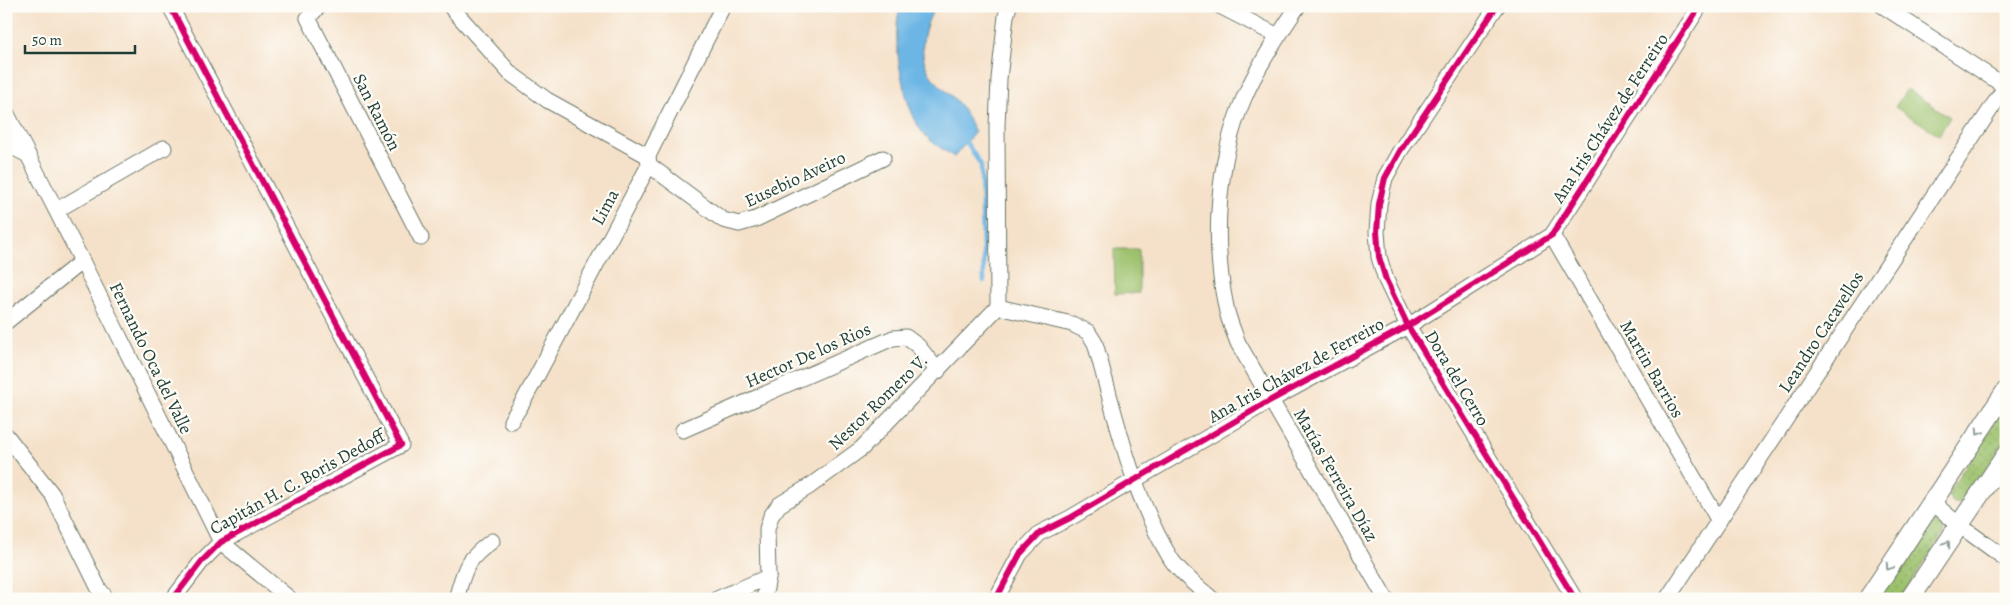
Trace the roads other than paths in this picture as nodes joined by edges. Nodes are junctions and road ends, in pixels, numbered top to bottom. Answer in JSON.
{"nodes":[{"id":1,"x":170,"y":6,"type":"edge"},
{"id":2,"x":319,"y":6,"type":"edge"},
{"id":3,"x":450,"y":6,"type":"edge"},
{"id":4,"x":723,"y":6,"type":"edge"},
{"id":5,"x":1009,"y":6,"type":"edge"},
{"id":6,"x":1220,"y":6,"type":"edge"},
{"id":7,"x":1298,"y":6,"type":"edge"},
{"id":8,"x":1497,"y":6,"type":"edge"},
{"id":9,"x":1700,"y":6,"type":"edge"},
{"id":10,"x":1884,"y":6,"type":"edge"},
{"id":11,"x":1278,"y":36,"type":"junction"},
{"id":12,"x":2006,"y":86,"type":"edge"},
{"id":13,"x":6,"y":112,"type":"edge"},
{"id":14,"x":6,"y":144,"type":"edge"},
{"id":15,"x":164,"y":148,"type":"dead end"},
{"id":16,"x":28,"y":155,"type":"junction"},
{"id":17,"x":883,"y":158,"type":"dead end"},
{"id":18,"x":648,"y":161,"type":"junction"},
{"id":19,"x":57,"y":210,"type":"junction"},
{"id":20,"x":1552,"y":236,"type":"junction"},
{"id":21,"x":421,"y":238,"type":"dead end"},
{"id":22,"x":82,"y":261,"type":"junction"},
{"id":23,"x":998,"y":307,"type":"junction"},
{"id":24,"x":6,"y":322,"type":"edge"},
{"id":25,"x":1408,"y":326,"type":"junction"},
{"id":26,"x":938,"y":371,"type":"junction"},
{"id":27,"x":2006,"y":391,"type":"edge"},
{"id":28,"x":1271,"y":400,"type":"junction"},
{"id":29,"x":511,"y":421,"type":"dead end"},
{"id":30,"x":683,"y":430,"type":"dead end"},
{"id":31,"x":6,"y":435,"type":"edge"},
{"id":32,"x":2006,"y":455,"type":"edge"},
{"id":33,"x":1135,"y":480,"type":"junction"},
{"id":34,"x":1932,"y":502,"type":"junction"},
{"id":35,"x":1719,"y":521,"type":"junction"},
{"id":36,"x":1959,"y":525,"type":"junction"},
{"id":37,"x":492,"y":541,"type":"dead end"},
{"id":38,"x":221,"y":542,"type":"junction"},
{"id":39,"x":2006,"y":558,"type":"edge"},
{"id":40,"x":768,"y":577,"type":"junction"},
{"id":41,"x":1193,"y":593,"type":"edge"},
{"id":42,"x":107,"y":599,"type":"edge"},
{"id":43,"x":173,"y":599,"type":"edge"},
{"id":44,"x":290,"y":599,"type":"edge"},
{"id":45,"x":456,"y":599,"type":"edge"},
{"id":46,"x":717,"y":599,"type":"edge"},
{"id":47,"x":764,"y":599,"type":"edge"},
{"id":48,"x":996,"y":599,"type":"edge"},
{"id":49,"x":1212,"y":599,"type":"edge"},
{"id":50,"x":1386,"y":599,"type":"edge"},
{"id":51,"x":1574,"y":599,"type":"edge"},
{"id":52,"x":1667,"y":599,"type":"edge"},
{"id":53,"x":1868,"y":599,"type":"edge"},
{"id":54,"x":1910,"y":599,"type":"edge"}],
"edges":[{"from":1,"to":38,"type":"street","name":"Capitán H. C. Boris Dedoff"},
{"from":2,"to":21,"type":"street","name":"San Ramón"},
{"from":3,"to":18,"type":"street","name":"Eusebio Aveiro"},
{"from":4,"to":18,"type":"street","name":"Lima"},
{"from":5,"to":23,"type":"street"},
{"from":6,"to":11,"type":"street"},
{"from":7,"to":11,"type":"street","name":"Matías Ferreira Díaz"},
{"from":8,"to":25,"type":"street","name":"Dora del Cerro"},
{"from":9,"to":20,"type":"street","name":"Ana Iris Chávez de Ferreiro"},
{"from":10,"to":12,"type":"street"},
{"from":11,"to":28,"type":"street","name":"Matías Ferreira Díaz"},
{"from":12,"to":35,"type":"street","name":"Leandro Cacavellos"},
{"from":13,"to":16,"type":"street","name":"Fernando Oca del Valle"},
{"from":14,"to":16,"type":"street"},
{"from":15,"to":19,"type":"street"},
{"from":16,"to":19,"type":"street","name":"Fernando Oca del Valle"},
{"from":17,"to":18,"type":"street","name":"Eusebio Aveiro"},
{"from":18,"to":29,"type":"street","name":"Lima"},
{"from":19,"to":22,"type":"street","name":"Fernando Oca del Valle"},
{"from":20,"to":25,"type":"street","name":"Ana Iris Chávez de Ferreiro"},
{"from":20,"to":35,"type":"street","name":"Martin Barrios"},
{"from":22,"to":24,"type":"street"},
{"from":22,"to":38,"type":"street","name":"Fernando Oca del Valle"},
{"from":23,"to":26,"type":"street","name":"Nestor Romero V."},
{"from":23,"to":33,"type":"street"},
{"from":25,"to":28,"type":"street","name":"Ana Iris Chávez de Ferreiro"},
{"from":25,"to":51,"type":"street","name":"Dora del Cerro"},
{"from":26,"to":30,"type":"street","name":"Hector De los Rios"},
{"from":26,"to":40,"type":"street","name":"Nestor Romero V."},
{"from":27,"to":34,"type":"street","one_way":true},
{"from":28,"to":33,"type":"street","name":"Ana Iris Chávez de Ferreiro"},
{"from":28,"to":50,"type":"street","name":"Matías Ferreira Díaz"},
{"from":31,"to":42,"type":"street"},
{"from":32,"to":36,"type":"street"},
{"from":33,"to":41,"type":"street"},
{"from":33,"to":48,"type":"street","name":"Ana Iris Chávez de Ferreiro"},
{"from":34,"to":36,"type":"street"},
{"from":34,"to":53,"type":"street","one_way":true},
{"from":35,"to":52,"type":"street","name":"Leandro Cacavellos"},
{"from":36,"to":39,"type":"street"},
{"from":54,"to":36,"type":"street","one_way":true},
{"from":37,"to":45,"type":"street"},
{"from":38,"to":43,"type":"street","name":"Capitán H. C. Boris Dedoff"},
{"from":38,"to":44,"type":"street","name":"Fernando Oca del Valle"},
{"from":40,"to":46,"type":"street"},
{"from":40,"to":47,"type":"street","name":"Nestor Romero V."},
{"from":41,"to":49,"type":"street"}]}
